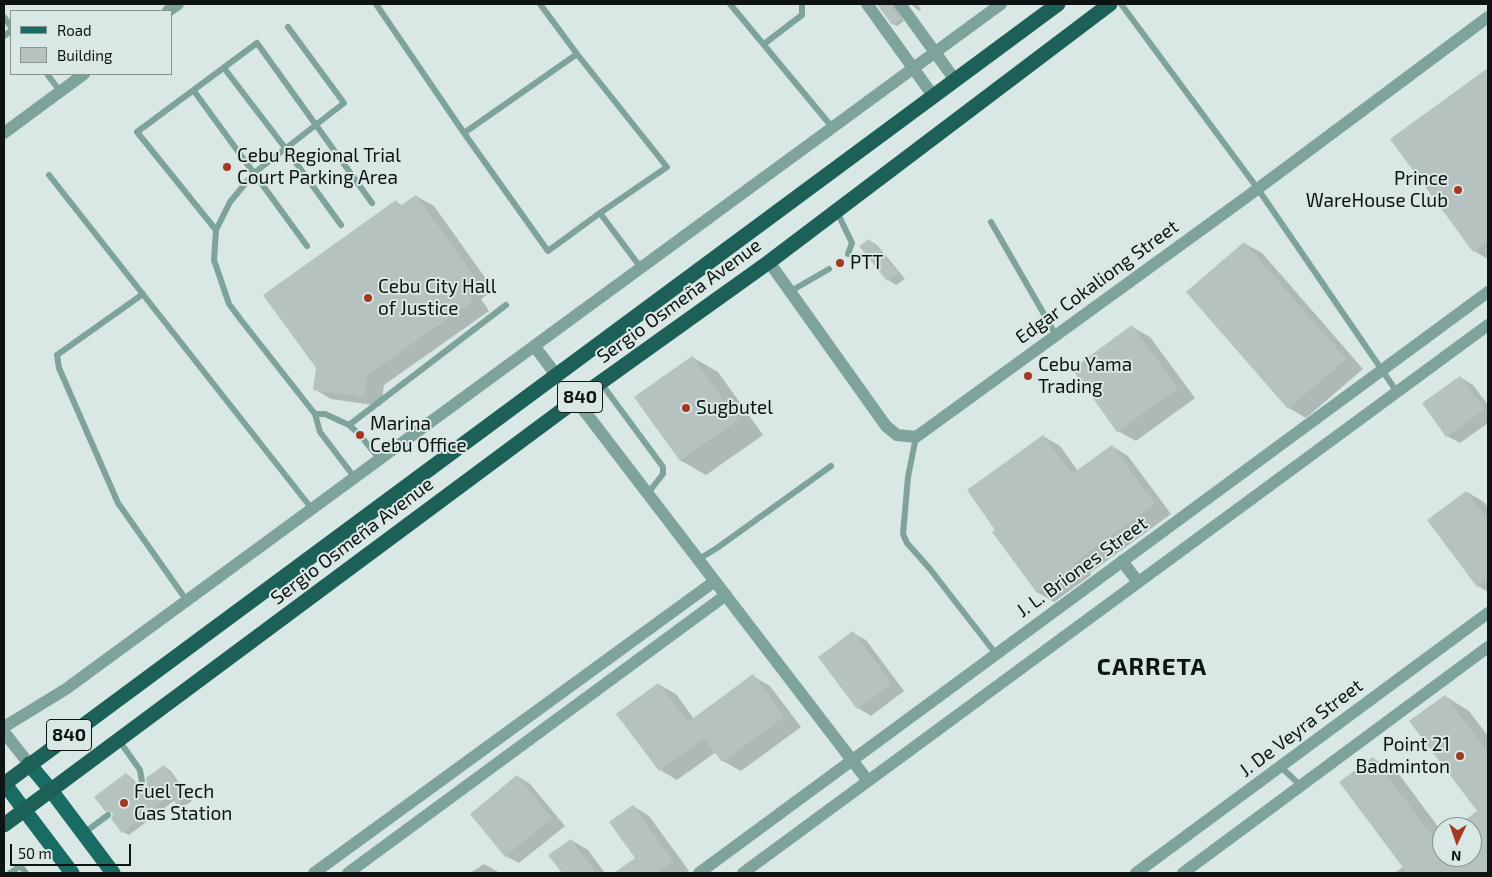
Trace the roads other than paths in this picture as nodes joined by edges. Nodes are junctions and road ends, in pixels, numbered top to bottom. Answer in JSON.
{"nodes":[{"id":1,"x":376,"y":4,"type":"edge"},
{"id":2,"x":540,"y":4,"type":"edge"},
{"id":3,"x":730,"y":4,"type":"edge"},
{"id":4,"x":802,"y":4,"type":"edge"},
{"id":5,"x":867,"y":4,"type":"edge"},
{"id":6,"x":900,"y":4,"type":"edge"},
{"id":7,"x":1001,"y":4,"type":"edge"},
{"id":8,"x":1058,"y":4,"type":"edge"},
{"id":9,"x":1110,"y":4,"type":"edge"},
{"id":10,"x":1121,"y":4,"type":"edge"},
{"id":11,"x":1488,"y":17,"type":"edge"},
{"id":12,"x":288,"y":27,"type":"dead end"},
{"id":13,"x":764,"y":44,"type":"junction"},
{"id":14,"x":935,"y":53,"type":"junction"},
{"id":15,"x":577,"y":54,"type":"junction"},
{"id":16,"x":224,"y":68,"type":"junction"},
{"id":17,"x":913,"y":69,"type":"junction"},
{"id":18,"x":48,"y":75,"type":"edge"},
{"id":19,"x":83,"y":75,"type":"edge"},
{"id":20,"x":955,"y":80,"type":"junction"},
{"id":21,"x":194,"y":91,"type":"junction"},
{"id":22,"x":60,"y":92,"type":"junction"},
{"id":23,"x":934,"y":96,"type":"junction"},
{"id":24,"x":315,"y":126,"type":"junction"},
{"id":25,"x":832,"y":127,"type":"junction"},
{"id":26,"x":464,"y":133,"type":"junction"},
{"id":27,"x":4,"y":134,"type":"edge"},
{"id":28,"x":286,"y":149,"type":"junction"},
{"id":29,"x":254,"y":173,"type":"junction"},
{"id":30,"x":49,"y":174,"type":"dead end"},
{"id":31,"x":1258,"y":188,"type":"junction"},
{"id":32,"x":372,"y":203,"type":"dead end"},
{"id":33,"x":836,"y":211,"type":"junction"},
{"id":34,"x":600,"y":212,"type":"junction"},
{"id":35,"x":991,"y":222,"type":"dead end"},
{"id":36,"x":341,"y":225,"type":"dead end"},
{"id":37,"x":216,"y":230,"type":"junction"},
{"id":38,"x":307,"y":246,"type":"dead end"},
{"id":39,"x":848,"y":254,"type":"dead end"},
{"id":40,"x":769,"y":262,"type":"junction"},
{"id":41,"x":642,"y":268,"type":"junction"},
{"id":42,"x":829,"y":269,"type":"dead end"},
{"id":43,"x":791,"y":291,"type":"junction"},
{"id":44,"x":1488,"y":292,"type":"edge"},
{"id":45,"x":143,"y":294,"type":"junction"},
{"id":46,"x":506,"y":306,"type":"dead end"},
{"id":47,"x":1488,"y":325,"type":"edge"},
{"id":48,"x":1056,"y":335,"type":"junction"},
{"id":49,"x":535,"y":347,"type":"junction"},
{"id":50,"x":1382,"y":370,"type":"junction"},
{"id":51,"x":557,"y":376,"type":"junction"},
{"id":52,"x":601,"y":382,"type":"junction"},
{"id":53,"x":1397,"y":392,"type":"junction"},
{"id":54,"x":576,"y":400,"type":"junction"},
{"id":55,"x":315,"y":414,"type":"junction"},
{"id":56,"x":349,"y":425,"type":"junction"},
{"id":57,"x":916,"y":437,"type":"junction"},
{"id":58,"x":380,"y":460,"type":"junction"},
{"id":59,"x":831,"y":466,"type":"dead end"},
{"id":60,"x":355,"y":478,"type":"junction"},
{"id":61,"x":648,"y":493,"type":"junction"},
{"id":62,"x":312,"y":509,"type":"junction"},
{"id":63,"x":698,"y":559,"type":"junction"},
{"id":64,"x":1122,"y":561,"type":"junction"},
{"id":65,"x":715,"y":581,"type":"junction"},
{"id":66,"x":1138,"y":582,"type":"junction"},
{"id":67,"x":726,"y":595,"type":"junction"},
{"id":68,"x":187,"y":601,"type":"junction"},
{"id":69,"x":1488,"y":613,"type":"edge"},
{"id":70,"x":1488,"y":647,"type":"edge"},
{"id":71,"x":996,"y":654,"type":"junction"},
{"id":72,"x":4,"y":727,"type":"edge"},
{"id":73,"x":4,"y":732,"type":"edge"},
{"id":74,"x":118,"y":739,"type":"junction"},
{"id":75,"x":475,"y":756,"type":"junction"},
{"id":76,"x":853,"y":761,"type":"junction"},
{"id":77,"x":29,"y":764,"type":"junction"},
{"id":78,"x":1281,"y":767,"type":"junction"},
{"id":79,"x":487,"y":771,"type":"junction"},
{"id":80,"x":868,"y":781,"type":"junction"},
{"id":81,"x":4,"y":783,"type":"edge"},
{"id":82,"x":1302,"y":787,"type":"junction"},
{"id":83,"x":50,"y":789,"type":"junction"},
{"id":84,"x":139,"y":790,"type":"dead end"},
{"id":85,"x":25,"y":810,"type":"junction"},
{"id":86,"x":108,"y":816,"type":"dead end"},
{"id":87,"x":4,"y":825,"type":"edge"},
{"id":88,"x":84,"y":833,"type":"junction"},
{"id":89,"x":10,"y":873,"type":"edge"},
{"id":90,"x":26,"y":873,"type":"edge"},
{"id":91,"x":72,"y":873,"type":"edge"},
{"id":92,"x":113,"y":873,"type":"edge"},
{"id":93,"x":314,"y":873,"type":"edge"},
{"id":94,"x":348,"y":873,"type":"edge"},
{"id":95,"x":700,"y":873,"type":"edge"},
{"id":96,"x":743,"y":873,"type":"edge"},
{"id":97,"x":1136,"y":873,"type":"edge"},
{"id":98,"x":1183,"y":873,"type":"edge"}],
"edges":[{"from":1,"to":26,"type":"lane"},
{"from":2,"to":15,"type":"lane"},
{"from":3,"to":13,"type":"lane"},
{"from":4,"to":13,"type":"lane"},
{"from":5,"to":17,"type":"street"},
{"from":6,"to":14,"type":"street"},
{"from":7,"to":14,"type":"street"},
{"from":8,"to":20,"type":"highway","name":"Sergio Osmeña Avenue","number":"840"},
{"from":9,"to":33,"type":"highway","name":"Sergio Osmeña Avenue","number":"840"},
{"from":10,"to":31,"type":"lane"},
{"from":11,"to":31,"type":"street","name":"Edgar Cokaliong Street"},
{"from":12,"to":24,"type":"lane"},
{"from":13,"to":25,"type":"lane"},
{"from":14,"to":17,"type":"street"},
{"from":14,"to":20,"type":"street"},
{"from":15,"to":26,"type":"lane"},
{"from":15,"to":34,"type":"lane"},
{"from":16,"to":21,"type":"lane"},
{"from":16,"to":24,"type":"lane"},
{"from":16,"to":28,"type":"lane"},
{"from":17,"to":23,"type":"street"},
{"from":17,"to":25,"type":"street"},
{"from":18,"to":22,"type":"lane"},
{"from":19,"to":22,"type":"street"},
{"from":20,"to":23,"type":"highway","name":"Sergio Osmeña Avenue","number":"840"},
{"from":21,"to":29,"type":"lane"},
{"from":21,"to":37,"type":"lane"},
{"from":22,"to":27,"type":"street"},
{"from":23,"to":51,"type":"highway","name":"Sergio Osmeña Avenue","number":"840"},
{"from":24,"to":28,"type":"lane"},
{"from":24,"to":32,"type":"lane"},
{"from":25,"to":41,"type":"street"},
{"from":26,"to":34,"type":"lane"},
{"from":28,"to":29,"type":"lane"},
{"from":28,"to":36,"type":"lane"},
{"from":29,"to":37,"type":"lane"},
{"from":29,"to":38,"type":"lane"},
{"from":30,"to":45,"type":"lane"},
{"from":31,"to":48,"type":"street","name":"Edgar Cokaliong Street"},
{"from":31,"to":50,"type":"lane"},
{"from":33,"to":39,"type":"lane"},
{"from":33,"to":40,"type":"highway","name":"Sergio Osmeña Avenue","number":"840"},
{"from":34,"to":41,"type":"lane"},
{"from":35,"to":48,"type":"lane"},
{"from":37,"to":55,"type":"lane"},
{"from":40,"to":43,"type":"street"},
{"from":40,"to":52,"type":"highway","name":"Sergio Osmeña Avenue","number":"840"},
{"from":41,"to":49,"type":"street"},
{"from":42,"to":43,"type":"lane"},
{"from":43,"to":57,"type":"street"},
{"from":44,"to":50,"type":"street","name":"J. L. Briones Street"},
{"from":45,"to":62,"type":"lane"},
{"from":45,"to":68,"type":"lane"},
{"from":46,"to":56,"type":"lane"},
{"from":47,"to":53,"type":"street"},
{"from":48,"to":57,"type":"street","name":"Edgar Cokaliong Street"},
{"from":49,"to":51,"type":"street"},
{"from":49,"to":58,"type":"street"},
{"from":50,"to":53,"type":"lane"},
{"from":50,"to":64,"type":"street","name":"J. L. Briones Street"},
{"from":51,"to":77,"type":"highway","name":"Sergio Osmeña Avenue","number":"840"},
{"from":52,"to":54,"type":"highway","name":"Sergio Osmeña Avenue","number":"840"},
{"from":52,"to":61,"type":"lane"},
{"from":53,"to":66,"type":"street"},
{"from":54,"to":61,"type":"street"},
{"from":54,"to":74,"type":"highway","name":"Sergio Osmeña Avenue","number":"840"},
{"from":55,"to":56,"type":"lane"},
{"from":55,"to":60,"type":"lane"},
{"from":56,"to":58,"type":"lane"},
{"from":57,"to":71,"type":"lane"},
{"from":58,"to":60,"type":"street"},
{"from":59,"to":63,"type":"lane"},
{"from":60,"to":62,"type":"street"},
{"from":61,"to":63,"type":"street"},
{"from":62,"to":68,"type":"street"},
{"from":63,"to":65,"type":"street"},
{"from":64,"to":66,"type":"street"},
{"from":64,"to":71,"type":"street","name":"J. L. Briones Street"},
{"from":65,"to":67,"type":"street"},
{"from":65,"to":75,"type":"street"},
{"from":66,"to":80,"type":"street"},
{"from":67,"to":76,"type":"street"},
{"from":67,"to":79,"type":"street"},
{"from":68,"to":72,"type":"street"},
{"from":69,"to":78,"type":"street","name":"J. De Veyra Street"},
{"from":70,"to":82,"type":"street"},
{"from":71,"to":76,"type":"street","name":"J. L. Briones Street"},
{"from":73,"to":77,"type":"street"},
{"from":74,"to":83,"type":"highway","name":"Sergio Osmeña Avenue","number":"840"},
{"from":74,"to":84,"type":"lane"},
{"from":75,"to":79,"type":"street"},
{"from":75,"to":93,"type":"street"},
{"from":76,"to":80,"type":"street"},
{"from":76,"to":95,"type":"street","name":"J. L. Briones Street"},
{"from":77,"to":81,"type":"highway","name":"Sergio Osmeña Avenue","number":"840"},
{"from":77,"to":83,"type":"main road"},
{"from":78,"to":82,"type":"lane"},
{"from":78,"to":97,"type":"street","name":"J. De Veyra Street"},
{"from":79,"to":94,"type":"street"},
{"from":80,"to":96,"type":"street"},
{"from":81,"to":85,"type":"main road"},
{"from":82,"to":98,"type":"street"},
{"from":83,"to":85,"type":"highway","name":"Sergio Osmeña Avenue","number":"840"},
{"from":83,"to":88,"type":"main road"},
{"from":85,"to":87,"type":"highway","name":"Sergio Osmeña Avenue","number":"840"},
{"from":85,"to":91,"type":"main road"},
{"from":86,"to":88,"type":"lane"},
{"from":88,"to":92,"type":"main road"},
{"from":89,"to":90,"type":"lane"}]}
